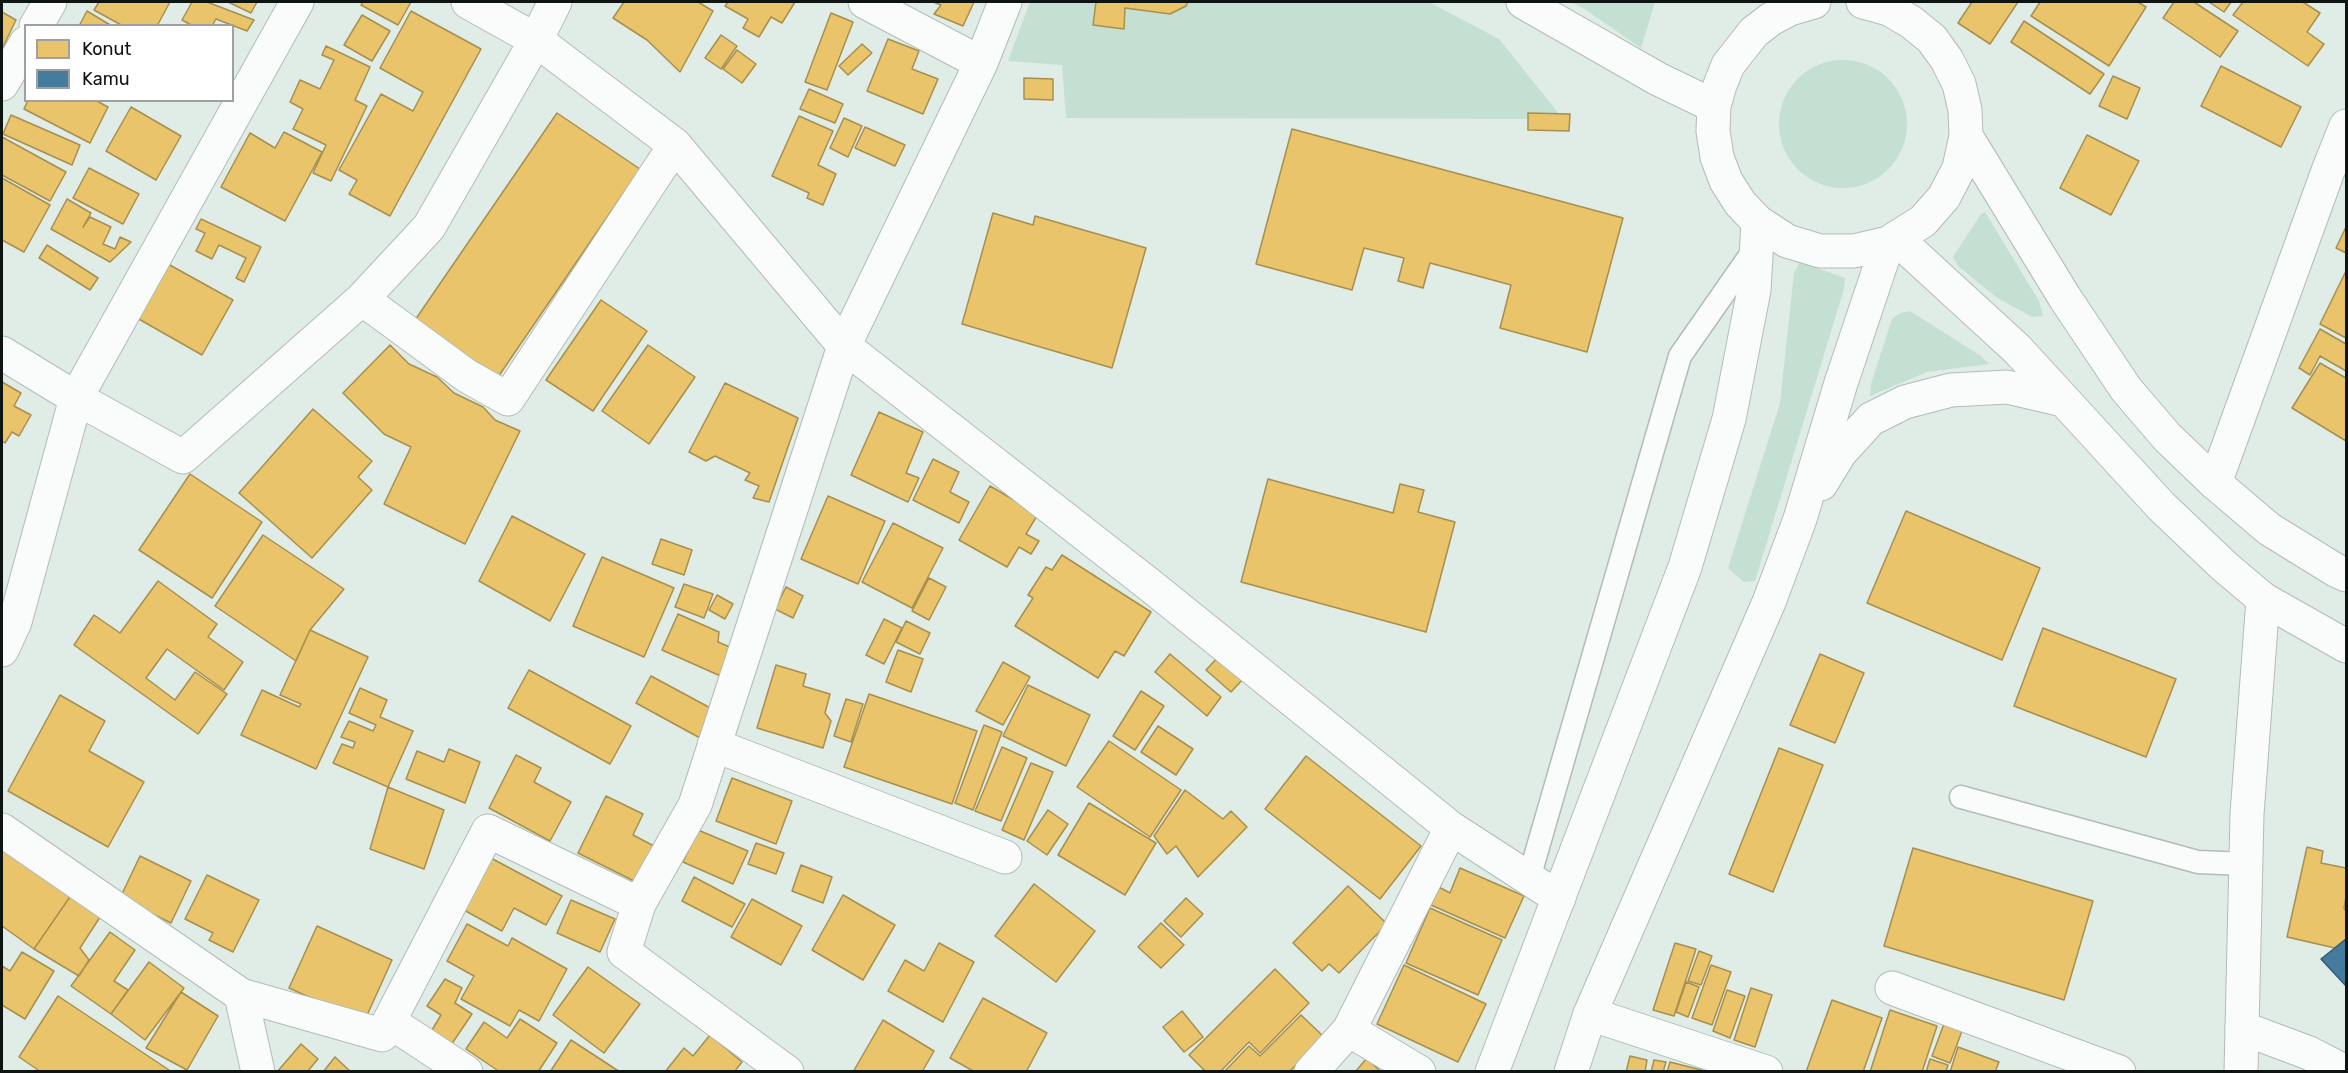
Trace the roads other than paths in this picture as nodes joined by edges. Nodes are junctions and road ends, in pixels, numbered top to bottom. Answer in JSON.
{"nodes":[{"id":1,"x":50,"y":2,"type":"edge"},
{"id":2,"x":297,"y":2,"type":"edge"},
{"id":3,"x":468,"y":2,"type":"edge"},
{"id":4,"x":555,"y":2,"type":"edge"},
{"id":5,"x":865,"y":2,"type":"edge"},
{"id":6,"x":1005,"y":2,"type":"edge"},
{"id":7,"x":1523,"y":2,"type":"edge"},
{"id":8,"x":1863,"y":2,"type":"edge"},
{"id":9,"x":1791,"y":3,"type":"edge"},
{"id":10,"x":1913,"y":12,"type":"edge"},
{"id":11,"x":37,"y":24,"type":"edge"},
{"id":12,"x":536,"y":40,"type":"junction"},
{"id":13,"x":24,"y":46,"type":"edge"},
{"id":14,"x":981,"y":63,"type":"junction"},
{"id":15,"x":2,"y":84,"type":"edge"},
{"id":16,"x":1714,"y":106,"type":"junction"},
{"id":17,"x":2346,"y":126,"type":"edge"},
{"id":18,"x":1966,"y":136,"type":"junction"},
{"id":19,"x":675,"y":145,"type":"junction"},
{"id":20,"x":1757,"y":234,"type":"junction"},
{"id":21,"x":1892,"y":241,"type":"junction"},
{"id":22,"x":362,"y":299,"type":"junction"},
{"id":23,"x":844,"y":346,"type":"junction"},
{"id":24,"x":2,"y":353,"type":"edge"},
{"id":25,"x":76,"y":398,"type":"junction"},
{"id":26,"x":2064,"y":400,"type":"junction"},
{"id":27,"x":2215,"y":483,"type":"junction"},
{"id":28,"x":1800,"y":519,"type":"junction"},
{"id":29,"x":2343,"y":566,"type":"edge"},
{"id":30,"x":2263,"y":599,"type":"junction"},
{"id":31,"x":2346,"y":646,"type":"edge"},
{"id":32,"x":2,"y":650,"type":"edge"},
{"id":33,"x":714,"y":746,"type":"junction"},
{"id":34,"x":1961,"y":797,"type":"dead end"},
{"id":35,"x":1451,"y":828,"type":"junction"},
{"id":36,"x":2,"y":830,"type":"edge"},
{"id":37,"x":1005,"y":857,"type":"dead end"},
{"id":38,"x":2246,"y":864,"type":"junction"},
{"id":39,"x":1529,"y":878,"type":"junction"},
{"id":40,"x":1559,"y":898,"type":"junction"},
{"id":41,"x":639,"y":904,"type":"junction"},
{"id":42,"x":1892,"y":988,"type":"dead end"},
{"id":43,"x":241,"y":995,"type":"junction"},
{"id":44,"x":1590,"y":1014,"type":"junction"},
{"id":45,"x":390,"y":1022,"type":"junction"},
{"id":46,"x":2242,"y":1029,"type":"junction"},
{"id":47,"x":1349,"y":1030,"type":"junction"},
{"id":48,"x":258,"y":1071,"type":"edge"},
{"id":49,"x":466,"y":1071,"type":"edge"},
{"id":50,"x":787,"y":1071,"type":"edge"},
{"id":51,"x":1311,"y":1071,"type":"edge"},
{"id":52,"x":1419,"y":1071,"type":"edge"},
{"id":53,"x":1492,"y":1071,"type":"edge"},
{"id":54,"x":1571,"y":1071,"type":"edge"},
{"id":55,"x":1766,"y":1071,"type":"edge"},
{"id":56,"x":2119,"y":1071,"type":"edge"},
{"id":57,"x":2241,"y":1071,"type":"edge"},
{"id":58,"x":2346,"y":1071,"type":"edge"}],
"edges":[{"from":1,"to":11,"type":"street"},
{"from":2,"to":25,"type":"street"},
{"from":3,"to":12,"type":"street"},
{"from":4,"to":12,"type":"street"},
{"from":5,"to":14,"type":"street"},
{"from":6,"to":14,"type":"street"},
{"from":7,"to":16,"type":"street"},
{"from":8,"to":10,"type":"street"},
{"from":9,"to":16,"type":"street"},
{"from":10,"to":18,"type":"street"},
{"from":12,"to":19,"type":"street"},
{"from":12,"to":22,"type":"street"},
{"from":13,"to":15,"type":"street"},
{"from":14,"to":23,"type":"street"},
{"from":16,"to":20,"type":"street"},
{"from":17,"to":27,"type":"street"},
{"from":18,"to":21,"type":"street"},
{"from":18,"to":27,"type":"street"},
{"from":19,"to":22,"type":"street"},
{"from":19,"to":23,"type":"street"},
{"from":20,"to":21,"type":"street"},
{"from":20,"to":39,"type":"lane"},
{"from":20,"to":40,"type":"street"},
{"from":21,"to":26,"type":"street"},
{"from":21,"to":28,"type":"street"},
{"from":22,"to":25,"type":"street"},
{"from":23,"to":33,"type":"street"},
{"from":23,"to":35,"type":"street"},
{"from":24,"to":25,"type":"street"},
{"from":25,"to":32,"type":"street"},
{"from":26,"to":28,"type":"street"},
{"from":26,"to":30,"type":"street"},
{"from":27,"to":29,"type":"street"},
{"from":28,"to":44,"type":"street"},
{"from":30,"to":31,"type":"street"},
{"from":30,"to":38,"type":"street"},
{"from":33,"to":37,"type":"street"},
{"from":33,"to":41,"type":"street"},
{"from":34,"to":38,"type":"lane"},
{"from":35,"to":39,"type":"street"},
{"from":35,"to":47,"type":"street"},
{"from":36,"to":43,"type":"street"},
{"from":38,"to":46,"type":"street"},
{"from":39,"to":40,"type":"street"},
{"from":40,"to":53,"type":"street"},
{"from":41,"to":45,"type":"street"},
{"from":41,"to":50,"type":"street"},
{"from":42,"to":56,"type":"street"},
{"from":43,"to":45,"type":"street"},
{"from":43,"to":48,"type":"street"},
{"from":44,"to":54,"type":"street"},
{"from":44,"to":55,"type":"street"},
{"from":45,"to":49,"type":"street"},
{"from":46,"to":57,"type":"street"},
{"from":46,"to":58,"type":"street"},
{"from":47,"to":51,"type":"street"},
{"from":47,"to":52,"type":"street"}]}
